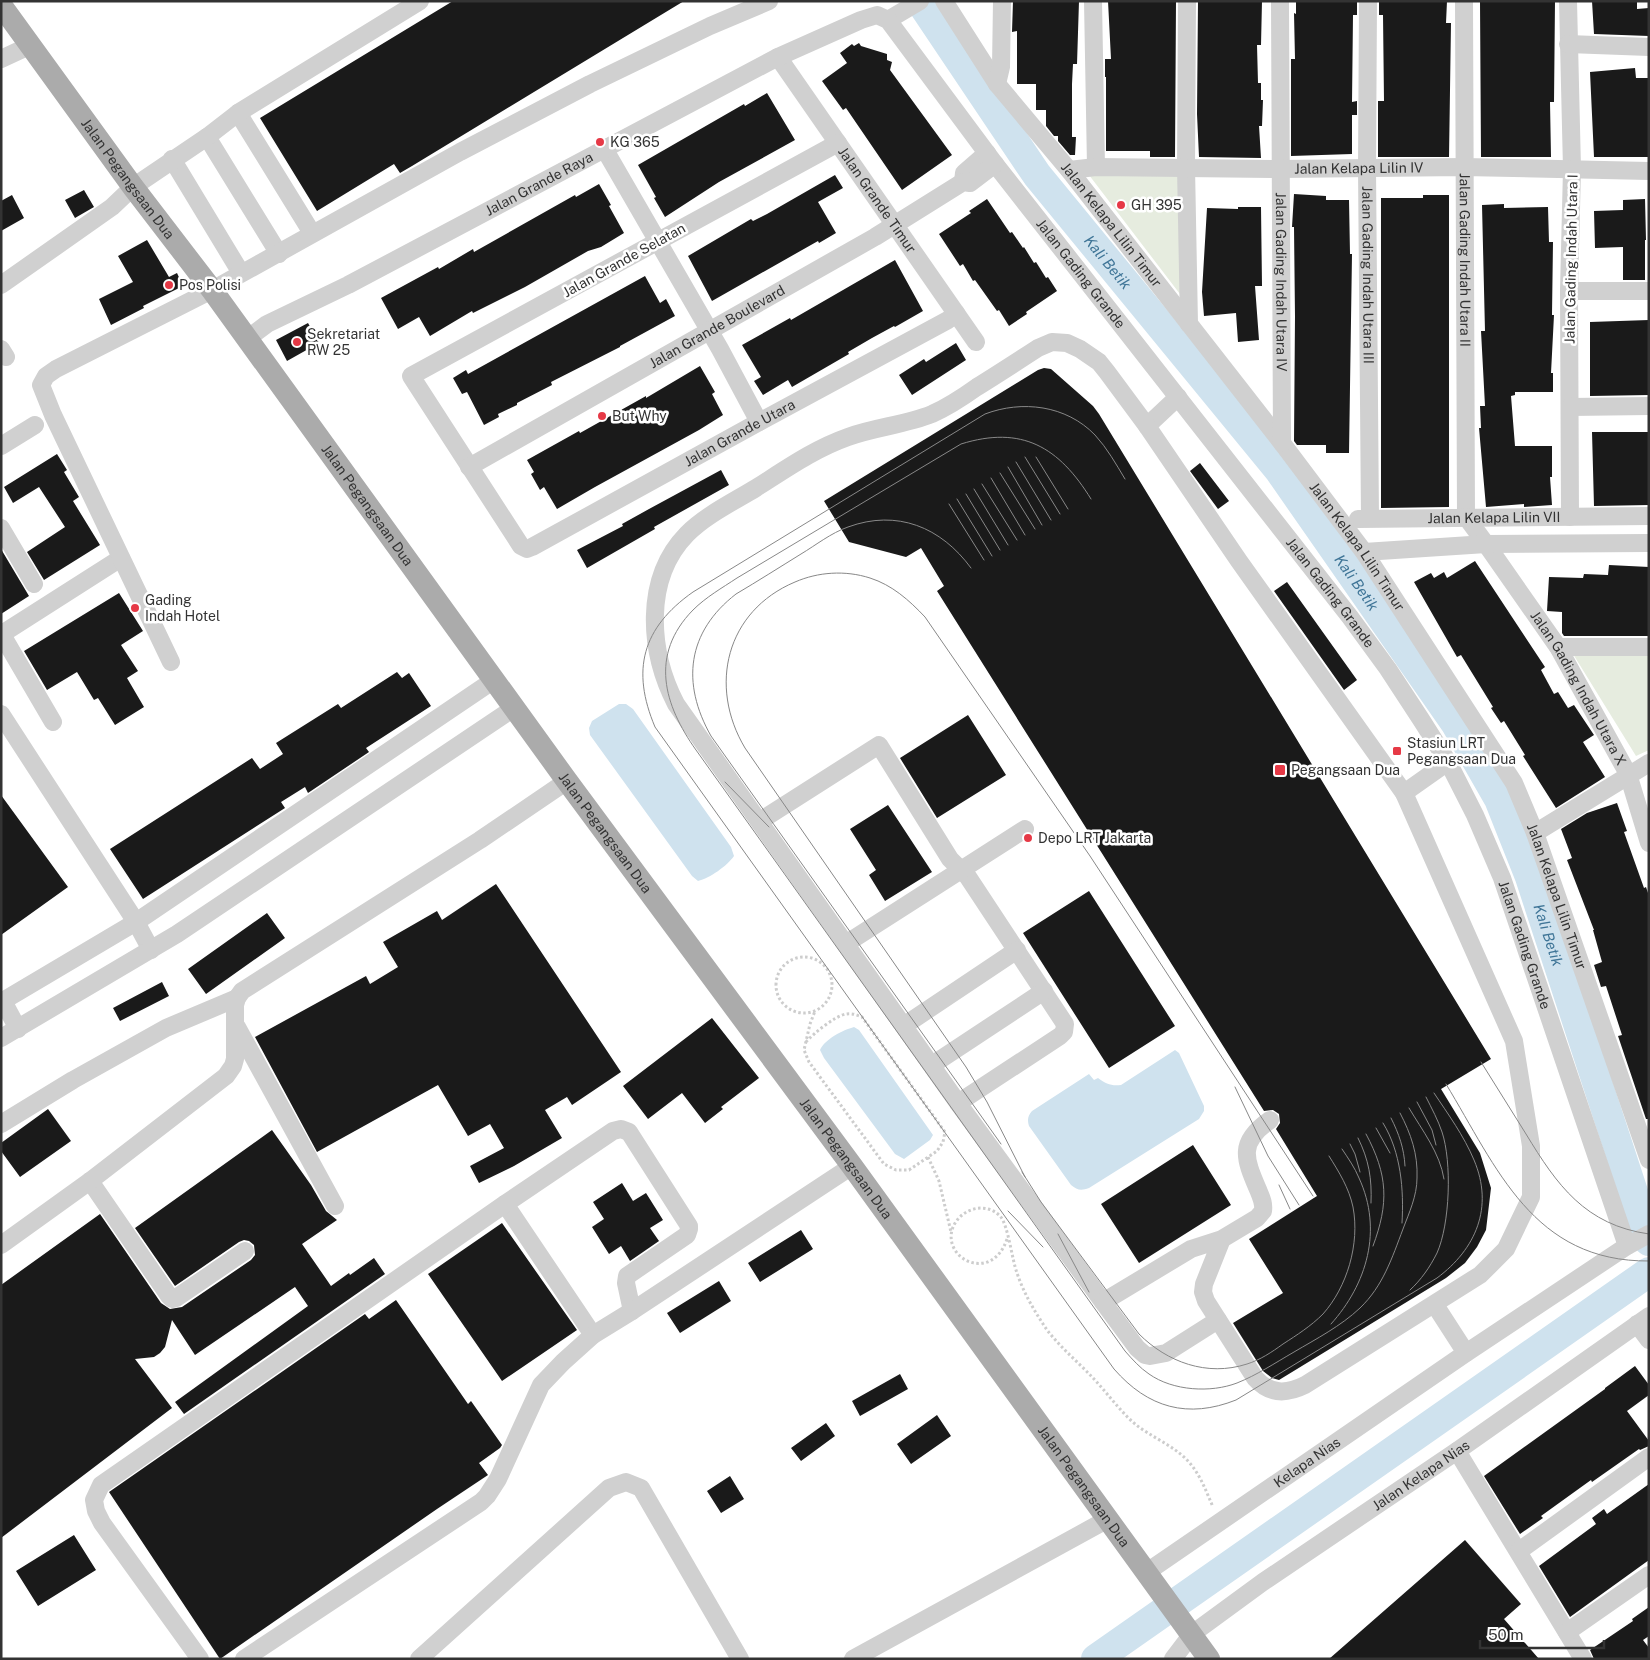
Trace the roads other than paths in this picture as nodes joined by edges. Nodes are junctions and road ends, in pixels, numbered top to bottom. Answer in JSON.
{"nodes":[{"id":1,"x":420,"y":1,"type":"edge"},
{"id":2,"x":769,"y":1,"type":"edge"},
{"id":3,"x":920,"y":1,"type":"edge"},
{"id":4,"x":944,"y":1,"type":"edge"},
{"id":5,"x":1002,"y":1,"type":"edge"},
{"id":6,"x":1093,"y":1,"type":"edge"},
{"id":7,"x":1187,"y":1,"type":"edge"},
{"id":8,"x":1280,"y":1,"type":"edge"},
{"id":9,"x":1368,"y":1,"type":"edge"},
{"id":10,"x":1464,"y":1,"type":"edge"},
{"id":11,"x":1568,"y":1,"type":"edge"},
{"id":12,"x":1,"y":6,"type":"edge"},
{"id":13,"x":891,"y":18,"type":"junction"},
{"id":14,"x":1568,"y":44,"type":"junction"},
{"id":15,"x":29,"y":46,"type":"junction"},
{"id":16,"x":1649,"y":47,"type":"edge"},
{"id":17,"x":778,"y":57,"type":"junction"},
{"id":18,"x":1,"y":59,"type":"edge"},
{"id":19,"x":997,"y":84,"type":"junction"},
{"id":20,"x":238,"y":113,"type":"junction"},
{"id":21,"x":207,"y":137,"type":"junction"},
{"id":22,"x":838,"y":143,"type":"junction"},
{"id":23,"x":605,"y":150,"type":"junction"},
{"id":24,"x":172,"y":159,"type":"junction"},
{"id":25,"x":991,"y":159,"type":"junction"},
{"id":26,"x":1096,"y":167,"type":"junction"},
{"id":27,"x":1186,"y":167,"type":"junction"},
{"id":28,"x":1464,"y":167,"type":"junction"},
{"id":29,"x":1367,"y":168,"type":"junction"},
{"id":30,"x":1280,"y":169,"type":"junction"},
{"id":31,"x":1572,"y":169,"type":"junction"},
{"id":32,"x":1069,"y":170,"type":"junction"},
{"id":33,"x":1649,"y":171,"type":"edge"},
{"id":34,"x":134,"y":186,"type":"junction"},
{"id":35,"x":896,"y":225,"type":"junction"},
{"id":36,"x":312,"y":234,"type":"junction"},
{"id":37,"x":658,"y":242,"type":"junction"},
{"id":38,"x":279,"y":254,"type":"junction"},
{"id":39,"x":241,"y":273,"type":"junction"},
{"id":40,"x":1,"y":285,"type":"edge"},
{"id":41,"x":212,"y":290,"type":"junction"},
{"id":42,"x":1568,"y":290,"type":"junction"},
{"id":43,"x":1649,"y":291,"type":"edge"},
{"id":44,"x":956,"y":313,"type":"junction"},
{"id":45,"x":1189,"y":324,"type":"junction"},
{"id":46,"x":710,"y":332,"type":"junction"},
{"id":47,"x":248,"y":339,"type":"junction"},
{"id":48,"x":976,"y":342,"type":"dead end"},
{"id":49,"x":1178,"y":397,"type":"junction"},
{"id":50,"x":1649,"y":406,"type":"edge"},
{"id":51,"x":1570,"y":407,"type":"junction"},
{"id":52,"x":759,"y":422,"type":"junction"},
{"id":53,"x":35,"y":425,"type":"dead end"},
{"id":54,"x":1147,"y":426,"type":"junction"},
{"id":55,"x":1282,"y":443,"type":"junction"},
{"id":56,"x":1,"y":446,"type":"edge"},
{"id":57,"x":470,"y":468,"type":"junction"},
{"id":58,"x":1649,"y":516,"type":"edge"},
{"id":59,"x":1466,"y":517,"type":"junction"},
{"id":60,"x":1570,"y":517,"type":"junction"},
{"id":61,"x":1370,"y":518,"type":"junction"},
{"id":62,"x":1340,"y":519,"type":"junction"},
{"id":63,"x":1,"y":528,"type":"edge"},
{"id":64,"x":1649,"y":543,"type":"edge"},
{"id":65,"x":1486,"y":544,"type":"junction"},
{"id":66,"x":1364,"y":552,"type":"junction"},
{"id":67,"x":121,"y":558,"type":"junction"},
{"id":68,"x":34,"y":584,"type":"dead end"},
{"id":69,"x":1,"y":633,"type":"edge"},
{"id":70,"x":1558,"y":648,"type":"junction"},
{"id":71,"x":1649,"y":648,"type":"edge"},
{"id":72,"x":171,"y":662,"type":"dead end"},
{"id":73,"x":494,"y":680,"type":"junction"},
{"id":74,"x":514,"y":708,"type":"junction"},
{"id":75,"x":1,"y":714,"type":"edge"},
{"id":76,"x":53,"y":722,"type":"dead end"},
{"id":77,"x":1448,"y":762,"type":"junction"},
{"id":78,"x":1649,"y":763,"type":"edge"},
{"id":79,"x":1628,"y":774,"type":"junction"},
{"id":80,"x":567,"y":781,"type":"junction"},
{"id":81,"x":1404,"y":793,"type":"junction"},
{"id":82,"x":760,"y":821,"type":"junction"},
{"id":83,"x":1025,"y":829,"type":"dead end"},
{"id":84,"x":1535,"y":833,"type":"junction"},
{"id":85,"x":1649,"y":843,"type":"edge"},
{"id":86,"x":961,"y":870,"type":"junction"},
{"id":87,"x":136,"y":922,"type":"junction"},
{"id":88,"x":847,"y":943,"type":"junction"},
{"id":89,"x":151,"y":950,"type":"junction"},
{"id":90,"x":1017,"y":950,"type":"junction"},
{"id":91,"x":1044,"y":991,"type":"junction"},
{"id":92,"x":237,"y":998,"type":"junction"},
{"id":93,"x":2,"y":1001,"type":"edge"},
{"id":94,"x":234,"y":1021,"type":"junction"},
{"id":95,"x":905,"y":1025,"type":"junction"},
{"id":96,"x":18,"y":1029,"type":"junction"},
{"id":97,"x":1,"y":1038,"type":"edge"},
{"id":98,"x":932,"y":1065,"type":"junction"},
{"id":99,"x":958,"y":1103,"type":"junction"},
{"id":100,"x":1270,"y":1120,"type":"dead end"},
{"id":101,"x":1,"y":1124,"type":"edge"},
{"id":102,"x":1649,"y":1160,"type":"edge"},
{"id":103,"x":852,"y":1166,"type":"junction"},
{"id":104,"x":90,"y":1181,"type":"junction"},
{"id":105,"x":505,"y":1204,"type":"junction"},
{"id":106,"x":335,"y":1206,"type":"dead end"},
{"id":107,"x":1222,"y":1239,"type":"junction"},
{"id":108,"x":1639,"y":1240,"type":"edge"},
{"id":109,"x":1,"y":1245,"type":"edge"},
{"id":110,"x":245,"y":1251,"type":"dead end"},
{"id":111,"x":1103,"y":1302,"type":"junction"},
{"id":112,"x":1435,"y":1305,"type":"junction"},
{"id":113,"x":632,"y":1311,"type":"junction"},
{"id":114,"x":1218,"y":1320,"type":"junction"},
{"id":115,"x":1643,"y":1320,"type":"edge"},
{"id":116,"x":593,"y":1335,"type":"junction"},
{"id":117,"x":1649,"y":1340,"type":"edge"},
{"id":118,"x":1466,"y":1353,"type":"junction"},
{"id":119,"x":1457,"y":1451,"type":"junction"},
{"id":120,"x":1649,"y":1457,"type":"edge"},
{"id":121,"x":1108,"y":1519,"type":"junction"},
{"id":122,"x":1519,"y":1551,"type":"junction"},
{"id":123,"x":1649,"y":1575,"type":"edge"},
{"id":124,"x":1150,"y":1577,"type":"junction"},
{"id":125,"x":1190,"y":1631,"type":"junction"},
{"id":126,"x":1567,"y":1632,"type":"junction"},
{"id":127,"x":200,"y":1659,"type":"edge"},
{"id":128,"x":244,"y":1659,"type":"edge"},
{"id":129,"x":419,"y":1659,"type":"edge"},
{"id":130,"x":740,"y":1659,"type":"edge"},
{"id":131,"x":852,"y":1659,"type":"edge"},
{"id":132,"x":1173,"y":1659,"type":"edge"},
{"id":133,"x":1210,"y":1659,"type":"edge"},
{"id":134,"x":1583,"y":1659,"type":"edge"}],
"edges":[{"from":1,"to":20,"type":"street"},
{"from":2,"to":36,"type":"street"},
{"from":3,"to":13,"type":"street"},
{"from":4,"to":19,"type":"street","name":"Jalan Kelapa Lilin Timur"},
{"from":5,"to":19,"type":"street"},
{"from":6,"to":26,"type":"street"},
{"from":7,"to":27,"type":"street"},
{"from":8,"to":30,"type":"street","name":"Jalan Gading Indah Utara IV"},
{"from":9,"to":29,"type":"street","name":"Jalan Gading Indah Utara III"},
{"from":10,"to":28,"type":"street","name":"Jalan Gading Indah Utara II"},
{"from":11,"to":14,"type":"street","name":"Jalan Gading Indah Utara I"},
{"from":12,"to":15,"type":"main road","name":"Jalan Pegangsaan Dua"},
{"from":13,"to":17,"type":"street","name":"Jalan Grande Raya"},
{"from":13,"to":25,"type":"street","name":"Jalan Gading Grande"},
{"from":14,"to":16,"type":"street"},
{"from":14,"to":31,"type":"street","name":"Jalan Gading Indah Utara I"},
{"from":15,"to":18,"type":"street"},
{"from":15,"to":34,"type":"main road","name":"Jalan Pegangsaan Dua"},
{"from":17,"to":22,"type":"street","name":"Jalan Grande Timur"},
{"from":17,"to":23,"type":"street","name":"Jalan Grande Raya"},
{"from":19,"to":32,"type":"street","name":"Jalan Kelapa Lilin Timur"},
{"from":20,"to":21,"type":"street"},
{"from":20,"to":36,"type":"street"},
{"from":21,"to":24,"type":"street"},
{"from":21,"to":38,"type":"street"},
{"from":22,"to":35,"type":"street","name":"Jalan Grande Timur"},
{"from":22,"to":37,"type":"street","name":"Jalan Grande Selatan"},
{"from":23,"to":37,"type":"street"},
{"from":23,"to":47,"type":"street","name":"Jalan Grande Raya"},
{"from":24,"to":34,"type":"street"},
{"from":24,"to":39,"type":"street"},
{"from":25,"to":35,"type":"street","name":"Jalan Grande Boulevard"},
{"from":25,"to":49,"type":"street","name":"Jalan Gading Grande"},
{"from":26,"to":27,"type":"street","name":"Jalan Kelapa Lilin IV"},
{"from":26,"to":32,"type":"street","name":"Jalan Kelapa Lilin IV"},
{"from":27,"to":30,"type":"street","name":"Jalan Kelapa Lilin IV"},
{"from":27,"to":45,"type":"street"},
{"from":28,"to":29,"type":"street","name":"Jalan Kelapa Lilin IV"},
{"from":28,"to":31,"type":"street","name":"Jalan Kelapa Lilin IV"},
{"from":28,"to":59,"type":"street","name":"Jalan Gading Indah Utara II"},
{"from":29,"to":30,"type":"street","name":"Jalan Kelapa Lilin IV"},
{"from":29,"to":61,"type":"street","name":"Jalan Gading Indah Utara III"},
{"from":30,"to":55,"type":"street","name":"Jalan Gading Indah Utara IV"},
{"from":31,"to":33,"type":"street","name":"Jalan Kelapa Lilin IV"},
{"from":31,"to":42,"type":"street","name":"Jalan Gading Indah Utara I"},
{"from":32,"to":45,"type":"street","name":"Jalan Kelapa Lilin Timur"},
{"from":34,"to":40,"type":"street"},
{"from":34,"to":41,"type":"main road","name":"Jalan Pegangsaan Dua"},
{"from":35,"to":44,"type":"street","name":"Jalan Grande Timur"},
{"from":35,"to":46,"type":"street","name":"Jalan Grande Boulevard"},
{"from":36,"to":38,"type":"street"},
{"from":37,"to":46,"type":"street"},
{"from":37,"to":57,"type":"street","name":"Jalan Grande Selatan"},
{"from":38,"to":39,"type":"street"},
{"from":39,"to":41,"type":"street"},
{"from":41,"to":47,"type":"main road","name":"Jalan Pegangsaan Dua"},
{"from":41,"to":67,"type":"street"},
{"from":42,"to":43,"type":"street"},
{"from":42,"to":51,"type":"street","name":"Jalan Gading Indah Utara I"},
{"from":44,"to":48,"type":"street","name":"Jalan Grande Timur"},
{"from":44,"to":52,"type":"street","name":"Jalan Grande Utara"},
{"from":45,"to":55,"type":"street","name":"Jalan Kelapa Lilin Timur"},
{"from":46,"to":52,"type":"street"},
{"from":46,"to":57,"type":"street","name":"Jalan Grande Boulevard"},
{"from":47,"to":73,"type":"main road","name":"Jalan Pegangsaan Dua"},
{"from":49,"to":54,"type":"street"},
{"from":49,"to":77,"type":"street","name":"Jalan Gading Grande"},
{"from":50,"to":51,"type":"street"},
{"from":51,"to":60,"type":"street","name":"Jalan Gading Indah Utara I"},
{"from":52,"to":57,"type":"street","name":"Jalan Grande Utara"},
{"from":53,"to":56,"type":"street"},
{"from":54,"to":81,"type":"street"},
{"from":54,"to":82,"type":"street"},
{"from":55,"to":62,"type":"street","name":"Jalan Kelapa Lilin Timur"},
{"from":58,"to":60,"type":"street","name":"Jalan Kelapa Lilin VII"},
{"from":59,"to":60,"type":"street","name":"Jalan Kelapa Lilin VII"},
{"from":59,"to":61,"type":"street","name":"Jalan Kelapa Lilin VII"},
{"from":59,"to":65,"type":"street","name":"Jalan Gading Indah Utara X"},
{"from":61,"to":62,"type":"street","name":"Jalan Kelapa Lilin VII"},
{"from":62,"to":66,"type":"street","name":"Jalan Kelapa Lilin Timur"},
{"from":63,"to":68,"type":"street"},
{"from":64,"to":65,"type":"street","name":"Jalan Kelapa Lilin VII"},
{"from":65,"to":66,"type":"street","name":"Jalan Kelapa Lilin VII"},
{"from":65,"to":70,"type":"street","name":"Jalan Gading Indah Utara X"},
{"from":66,"to":84,"type":"street","name":"Jalan Kelapa Lilin Timur"},
{"from":67,"to":69,"type":"street"},
{"from":67,"to":72,"type":"street"},
{"from":69,"to":76,"type":"street"},
{"from":70,"to":71,"type":"street"},
{"from":70,"to":79,"type":"street","name":"Jalan Gading Indah Utara X"},
{"from":73,"to":74,"type":"main road","name":"Jalan Pegangsaan Dua"},
{"from":73,"to":87,"type":"street"},
{"from":74,"to":80,"type":"main road","name":"Jalan Pegangsaan Dua"},
{"from":74,"to":89,"type":"street"},
{"from":75,"to":87,"type":"street"},
{"from":77,"to":81,"type":"street"},
{"from":77,"to":108,"type":"street","name":"Jalan Gading Grande"},
{"from":78,"to":79,"type":"street"},
{"from":79,"to":84,"type":"street"},
{"from":79,"to":85,"type":"street","name":"Jalan Gading Indah Utara X"},
{"from":80,"to":92,"type":"street"},
{"from":80,"to":103,"type":"main road","name":"Jalan Pegangsaan Dua"},
{"from":81,"to":112,"type":"street"},
{"from":82,"to":86,"type":"street"},
{"from":82,"to":88,"type":"street"},
{"from":83,"to":86,"type":"street"},
{"from":84,"to":102,"type":"street","name":"Jalan Kelapa Lilin Timur"},
{"from":86,"to":88,"type":"street"},
{"from":86,"to":90,"type":"street"},
{"from":87,"to":89,"type":"street"},
{"from":87,"to":93,"type":"street"},
{"from":88,"to":95,"type":"street"},
{"from":89,"to":96,"type":"street"},
{"from":90,"to":91,"type":"street"},
{"from":90,"to":95,"type":"street"},
{"from":91,"to":98,"type":"street"},
{"from":91,"to":99,"type":"street"},
{"from":92,"to":94,"type":"street"},
{"from":92,"to":101,"type":"street"},
{"from":93,"to":96,"type":"street"},
{"from":94,"to":104,"type":"street"},
{"from":94,"to":106,"type":"street"},
{"from":95,"to":98,"type":"street"},
{"from":96,"to":97,"type":"street"},
{"from":98,"to":99,"type":"street"},
{"from":99,"to":111,"type":"street"},
{"from":100,"to":107,"type":"street"},
{"from":103,"to":113,"type":"street"},
{"from":103,"to":121,"type":"main road","name":"Jalan Pegangsaan Dua"},
{"from":104,"to":109,"type":"street"},
{"from":104,"to":110,"type":"street"},
{"from":105,"to":113,"type":"street"},
{"from":105,"to":116,"type":"street"},
{"from":105,"to":127,"type":"street"},
{"from":107,"to":111,"type":"street"},
{"from":107,"to":114,"type":"street"},
{"from":108,"to":118,"type":"street"},
{"from":111,"to":114,"type":"street"},
{"from":112,"to":114,"type":"street"},
{"from":112,"to":118,"type":"street"},
{"from":113,"to":116,"type":"street"},
{"from":115,"to":117,"type":"street"},
{"from":115,"to":119,"type":"street","name":"Jalan Kelapa Nias"},
{"from":116,"to":128,"type":"street"},
{"from":118,"to":124,"type":"street","name":"Kelapa Nias"},
{"from":119,"to":122,"type":"street"},
{"from":119,"to":125,"type":"street","name":"Jalan Kelapa Nias"},
{"from":120,"to":122,"type":"street"},
{"from":121,"to":124,"type":"main road","name":"Jalan Pegangsaan Dua"},
{"from":121,"to":131,"type":"street"},
{"from":122,"to":126,"type":"street"},
{"from":123,"to":126,"type":"street"},
{"from":124,"to":125,"type":"main road","name":"Jalan Pegangsaan Dua"},
{"from":125,"to":132,"type":"street","name":"Jalan Kelapa Nias"},
{"from":125,"to":133,"type":"main road","name":"Jalan Pegangsaan Dua"},
{"from":126,"to":134,"type":"street"},
{"from":129,"to":130,"type":"street"}]}
